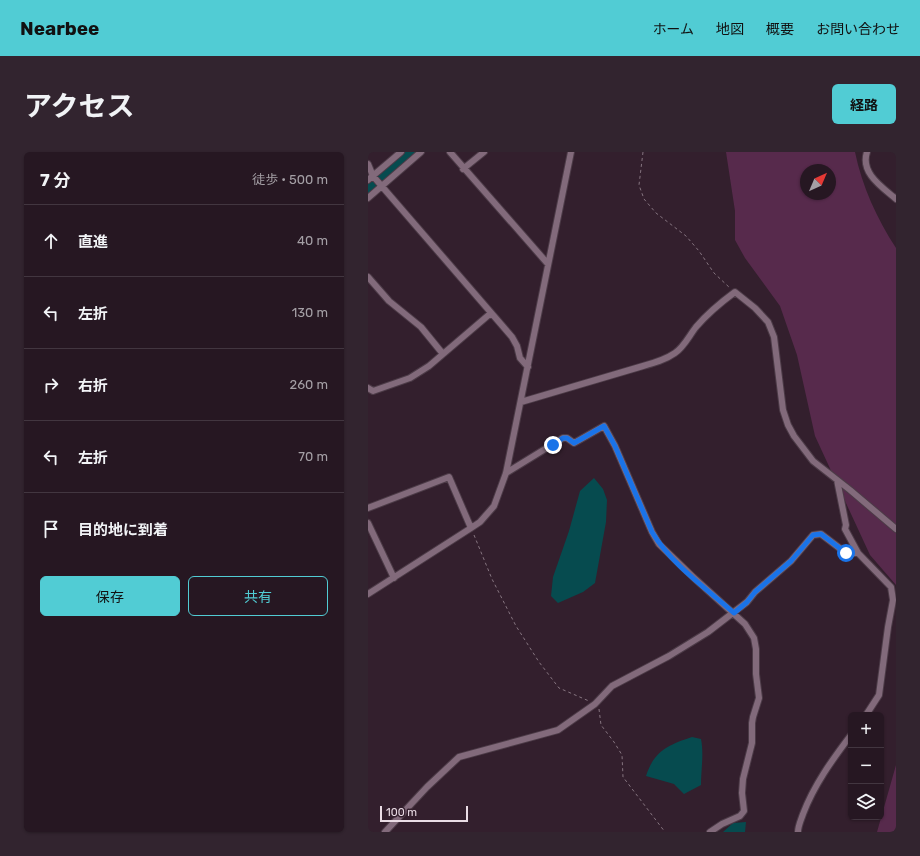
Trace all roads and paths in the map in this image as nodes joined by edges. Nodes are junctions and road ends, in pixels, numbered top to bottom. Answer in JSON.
{"nodes":[{"id":1,"x":401,"y":152,"type":"edge"},
{"id":2,"x":421,"y":152,"type":"edge"},
{"id":3,"x":450,"y":152,"type":"edge"},
{"id":4,"x":484,"y":152,"type":"edge"},
{"id":5,"x":571,"y":152,"type":"edge"},
{"id":6,"x":644,"y":152,"type":"edge"},
{"id":7,"x":867,"y":152,"type":"edge"},
{"id":8,"x":368,"y":164,"type":"edge"},
{"id":9,"x":463,"y":169,"type":"junction"},
{"id":10,"x":372,"y":178,"type":"edge"},
{"id":11,"x":382,"y":185,"type":"junction"},
{"id":12,"x":368,"y":198,"type":"edge"},
{"id":13,"x":896,"y":199,"type":"edge"},
{"id":14,"x":548,"y":264,"type":"junction"},
{"id":15,"x":368,"y":277,"type":"edge"},
{"id":16,"x":735,"y":292,"type":"junction"},
{"id":17,"x":491,"y":313,"type":"junction"},
{"id":18,"x":443,"y":354,"type":"junction"},
{"id":19,"x":528,"y":367,"type":"junction"},
{"id":20,"x":368,"y":388,"type":"edge"},
{"id":21,"x":521,"y":402,"type":"junction"},
{"id":22,"x":506,"y":472,"type":"junction"},
{"id":23,"x":837,"y":480,"type":"junction"},
{"id":24,"x":368,"y":508,"type":"edge"},
{"id":25,"x":368,"y":523,"type":"edge"},
{"id":26,"x":471,"y":528,"type":"junction"},
{"id":27,"x":896,"y":529,"type":"edge"},
{"id":28,"x":858,"y":552,"type":"junction"},
{"id":29,"x":394,"y":578,"type":"junction"},
{"id":30,"x":368,"y":594,"type":"edge"},
{"id":31,"x":734,"y":613,"type":"junction"},
{"id":32,"x":595,"y":704,"type":"junction"},
{"id":33,"x":868,"y":712,"type":"edge"},
{"id":34,"x":848,"y":739,"type":"edge"},
{"id":35,"x":385,"y":832,"type":"edge"},
{"id":36,"x":665,"y":832,"type":"edge"},
{"id":37,"x":710,"y":832,"type":"edge"},
{"id":38,"x":798,"y":832,"type":"edge"}],
"edges":[{"from":1,"to":10,"type":"street"},
{"from":2,"to":11,"type":"street"},
{"from":3,"to":9,"type":"street"},
{"from":4,"to":9,"type":"street"},
{"from":5,"to":14,"type":"street"},
{"from":6,"to":16,"type":"path"},
{"from":7,"to":13,"type":"street"},
{"from":8,"to":10,"type":"street"},
{"from":9,"to":14,"type":"street"},
{"from":10,"to":11,"type":"street"},
{"from":11,"to":12,"type":"street"},
{"from":11,"to":17,"type":"street"},
{"from":14,"to":19,"type":"street"},
{"from":15,"to":18,"type":"street"},
{"from":16,"to":21,"type":"street"},
{"from":16,"to":23,"type":"street"},
{"from":17,"to":18,"type":"street"},
{"from":17,"to":19,"type":"street"},
{"from":18,"to":20,"type":"street"},
{"from":19,"to":21,"type":"street"},
{"from":21,"to":22,"type":"street"},
{"from":22,"to":26,"type":"street"},
{"from":22,"to":31,"type":"street"},
{"from":23,"to":27,"type":"street"},
{"from":23,"to":28,"type":"street"},
{"from":24,"to":26,"type":"street"},
{"from":25,"to":29,"type":"street"},
{"from":26,"to":29,"type":"street"},
{"from":26,"to":32,"type":"path"},
{"from":28,"to":31,"type":"street"},
{"from":28,"to":33,"type":"street"},
{"from":29,"to":30,"type":"street"},
{"from":31,"to":32,"type":"street"},
{"from":31,"to":37,"type":"street"},
{"from":32,"to":35,"type":"street"},
{"from":32,"to":36,"type":"path"},
{"from":34,"to":38,"type":"street"}]}
